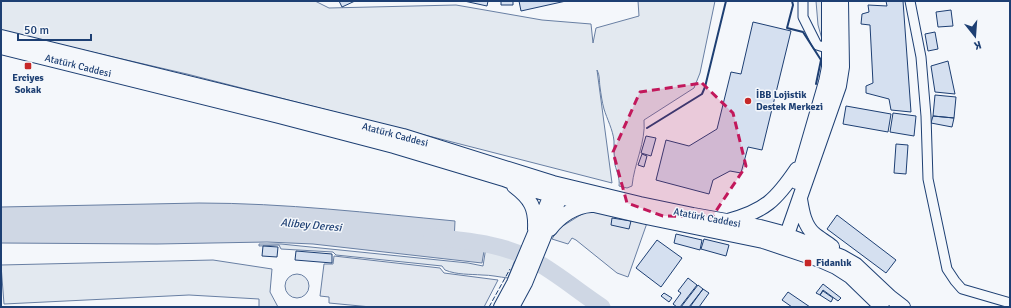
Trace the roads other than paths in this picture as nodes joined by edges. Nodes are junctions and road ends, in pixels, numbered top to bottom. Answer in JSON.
{"nodes":[{"id":1,"x":803,"y":1,"type":"edge"},
{"id":2,"x":829,"y":1,"type":"edge"},
{"id":3,"x":842,"y":1,"type":"edge"},
{"id":4,"x":910,"y":1,"type":"edge"},
{"id":5,"x":1,"y":37,"type":"edge"},
{"id":6,"x":1,"y":47,"type":"edge"},
{"id":7,"x":836,"y":49,"type":"junction"},
{"id":8,"x":801,"y":164,"type":"junction"},
{"id":9,"x":504,"y":179,"type":"junction"},
{"id":10,"x":556,"y":191,"type":"junction"},
{"id":11,"x":800,"y":198,"type":"junction"},
{"id":12,"x":593,"y":199,"type":"junction"},
{"id":13,"x":725,"y":222,"type":"junction"},
{"id":14,"x":537,"y":237,"type":"junction"},
{"id":15,"x":781,"y":240,"type":"junction"},
{"id":16,"x":842,"y":257,"type":"junction"},
{"id":17,"x":520,"y":283,"type":"junction"},
{"id":18,"x":1010,"y":302,"type":"edge"},
{"id":19,"x":501,"y":307,"type":"edge"},
{"id":20,"x":512,"y":307,"type":"edge"},
{"id":21,"x":882,"y":307,"type":"edge"},
{"id":22,"x":903,"y":307,"type":"edge"}],
"edges":[{"from":1,"to":7,"type":"street"},
{"from":2,"to":7,"type":"main road"},
{"from":3,"to":7,"type":"main road"},
{"from":4,"to":18,"type":"street"},
{"from":5,"to":10,"type":"main road","name":"Atatürk Caddesi"},
{"from":6,"to":9,"type":"main road","name":"Atatürk Caddesi"},
{"from":7,"to":8,"type":"main road"},
{"from":7,"to":11,"type":"main road"},
{"from":8,"to":13,"type":"main road"},
{"from":8,"to":15,"type":"main road"},
{"from":9,"to":10,"type":"main road","name":"Atatürk Caddesi"},
{"from":9,"to":14,"type":"main road"},
{"from":10,"to":12,"type":"main road","name":"Atatürk Caddesi"},
{"from":10,"to":14,"type":"main road"},
{"from":11,"to":15,"type":"main road"},
{"from":11,"to":16,"type":"main road"},
{"from":12,"to":13,"type":"main road","name":"Atatürk Caddesi"},
{"from":12,"to":14,"type":"main road"},
{"from":12,"to":15,"type":"main road","name":"Atatürk Caddesi"},
{"from":13,"to":15,"type":"main road","name":"Atatürk Caddesi"},
{"from":14,"to":17,"type":"main road"},
{"from":15,"to":16,"type":"main road"},
{"from":15,"to":21,"type":"main road"},
{"from":16,"to":22,"type":"main road"},
{"from":17,"to":19,"type":"main road"},
{"from":17,"to":20,"type":"main road"}]}
